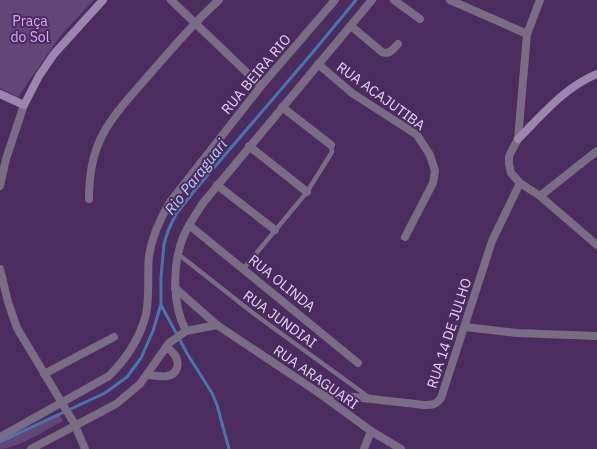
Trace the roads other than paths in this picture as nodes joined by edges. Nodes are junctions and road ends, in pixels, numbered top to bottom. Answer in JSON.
{"nodes":[{"id":1,"x":102,"y":0,"type":"edge"},
{"id":2,"x":171,"y":0,"type":"edge"},
{"id":3,"x":219,"y":0,"type":"edge"},
{"id":4,"x":335,"y":0,"type":"edge"},
{"id":5,"x":372,"y":0,"type":"edge"},
{"id":6,"x":394,"y":0,"type":"edge"},
{"id":7,"x":450,"y":0,"type":"edge"},
{"id":8,"x":540,"y":0,"type":"edge"},
{"id":9,"x":420,"y":19,"type":"dead end"},
{"id":10,"x":195,"y":23,"type":"junction"},
{"id":11,"x":351,"y":26,"type":"junction"},
{"id":12,"x":527,"y":34,"type":"junction"},
{"id":13,"x":398,"y":44,"type":"dead end"},
{"id":14,"x":318,"y":64,"type":"junction"},
{"id":15,"x":597,"y":74,"type":"edge"},
{"id":16,"x":261,"y":86,"type":"junction"},
{"id":17,"x":0,"y":94,"type":"edge"},
{"id":18,"x":24,"y":105,"type":"junction"},
{"id":19,"x":282,"y":107,"type":"junction"},
{"id":20,"x":518,"y":139,"type":"junction"},
{"id":21,"x":330,"y":145,"type":"joint"},
{"id":22,"x":249,"y":146,"type":"junction"},
{"id":23,"x":597,"y":151,"type":"edge"},
{"id":24,"x":520,"y":183,"type":"junction"},
{"id":25,"x":217,"y":185,"type":"junction"},
{"id":26,"x":0,"y":186,"type":"edge"},
{"id":27,"x":307,"y":192,"type":"junction"},
{"id":28,"x":540,"y":196,"type":"junction"},
{"id":29,"x":89,"y":199,"type":"dead end"},
{"id":30,"x":189,"y":225,"type":"junction"},
{"id":31,"x":274,"y":230,"type":"junction"},
{"id":32,"x":405,"y":237,"type":"dead end"},
{"id":33,"x":597,"y":245,"type":"edge"},
{"id":34,"x":178,"y":254,"type":"junction"},
{"id":35,"x":244,"y":268,"type":"junction"},
{"id":36,"x":0,"y":269,"type":"edge"},
{"id":37,"x":175,"y":288,"type":"junction"},
{"id":38,"x":218,"y":325,"type":"junction"},
{"id":39,"x":465,"y":327,"type":"junction"},
{"id":40,"x":184,"y":333,"type":"junction"},
{"id":41,"x":597,"y":336,"type":"edge"},
{"id":42,"x":114,"y":337,"type":"dead end"},
{"id":43,"x":168,"y":345,"type":"junction"},
{"id":44,"x":358,"y":363,"type":"dead end"},
{"id":45,"x":44,"y":374,"type":"junction"},
{"id":46,"x":147,"y":375,"type":"junction"},
{"id":47,"x":319,"y":393,"type":"junction"},
{"id":48,"x":372,"y":399,"type":"junction"},
{"id":49,"x":65,"y":406,"type":"junction"},
{"id":50,"x":75,"y":424,"type":"junction"},
{"id":51,"x":371,"y":431,"type":"junction"},
{"id":52,"x":0,"y":437,"type":"edge"},
{"id":53,"x":31,"y":449,"type":"edge"},
{"id":54,"x":85,"y":449,"type":"edge"},
{"id":55,"x":364,"y":449,"type":"edge"},
{"id":56,"x":401,"y":449,"type":"edge"}],
"edges":[{"from":1,"to":18,"type":"main road"},
{"from":2,"to":10,"type":"street"},
{"from":3,"to":10,"type":"street"},
{"from":4,"to":16,"type":"street","name":"RUA BEIRA RIO"},
{"from":5,"to":11,"type":"street"},
{"from":6,"to":9,"type":"street"},
{"from":7,"to":12,"type":"street"},
{"from":8,"to":12,"type":"street"},
{"from":10,"to":16,"type":"street"},
{"from":10,"to":29,"type":"street"},
{"from":11,"to":13,"type":"street"},
{"from":11,"to":14,"type":"street"},
{"from":12,"to":20,"type":"street"},
{"from":14,"to":19,"type":"street"},
{"from":14,"to":32,"type":"street","name":"RUA ACAJUTIBA"},
{"from":15,"to":20,"type":"main road"},
{"from":16,"to":49,"type":"street","name":"RUA BEIRA RIO"},
{"from":17,"to":18,"type":"main road"},
{"from":18,"to":26,"type":"street"},
{"from":19,"to":21,"type":"street"},
{"from":19,"to":22,"type":"street"},
{"from":20,"to":24,"type":"street"},
{"from":21,"to":27,"type":"lane"},
{"from":22,"to":25,"type":"street"},
{"from":22,"to":27,"type":"street"},
{"from":23,"to":28,"type":"street"},
{"from":24,"to":28,"type":"street"},
{"from":24,"to":39,"type":"street","name":"RUA 14 DE JULHO"},
{"from":25,"to":30,"type":"street"},
{"from":25,"to":31,"type":"street"},
{"from":27,"to":31,"type":"lane"},
{"from":28,"to":33,"type":"street"},
{"from":30,"to":34,"type":"street"},
{"from":30,"to":35,"type":"street","name":"RUA OLINDA"},
{"from":31,"to":35,"type":"lane"},
{"from":34,"to":37,"type":"street"},
{"from":34,"to":48,"type":"lane","name":"RUA JUNDIAI"},
{"from":35,"to":44,"type":"street","name":"RUA OLINDA"},
{"from":36,"to":45,"type":"street"},
{"from":37,"to":38,"type":"street","name":"RUA ARAGUARI"},
{"from":37,"to":40,"type":"street"},
{"from":38,"to":40,"type":"street"},
{"from":38,"to":47,"type":"street","name":"RUA ARAGUARI"},
{"from":39,"to":41,"type":"street"},
{"from":39,"to":48,"type":"street","name":"RUA 14 DE JULHO"},
{"from":40,"to":43,"type":"street"},
{"from":42,"to":45,"type":"street"},
{"from":43,"to":46,"type":"street"},
{"from":43,"to":46,"type":"street"},
{"from":45,"to":49,"type":"street"},
{"from":46,"to":50,"type":"street"},
{"from":47,"to":48,"type":"street","name":"RUA 14 DE JULHO"},
{"from":47,"to":51,"type":"street","name":"RUA ARAGUARI"},
{"from":49,"to":50,"type":"street"},
{"from":49,"to":52,"type":"street","name":"RUA BEIRA RIO"},
{"from":50,"to":53,"type":"street"},
{"from":50,"to":54,"type":"street"},
{"from":51,"to":55,"type":"street"},
{"from":51,"to":56,"type":"street","name":"RUA ARAGUARI"}]}
